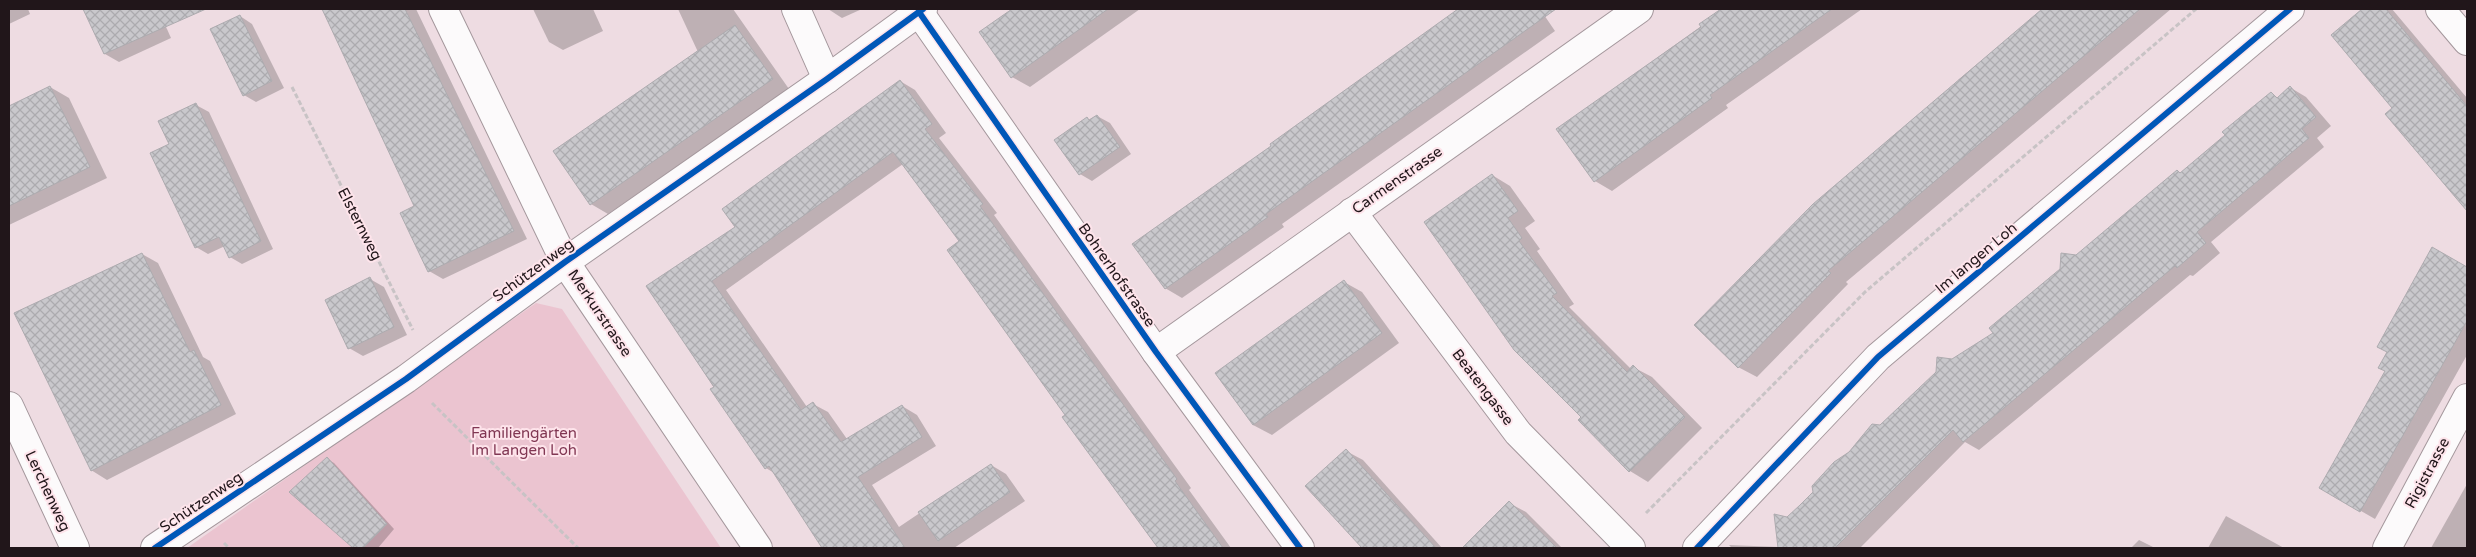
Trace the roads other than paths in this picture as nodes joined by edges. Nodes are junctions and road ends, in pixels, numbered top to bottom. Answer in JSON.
{"nodes":[{"id":1,"x":443,"y":9,"type":"edge"},
{"id":2,"x":796,"y":9,"type":"edge"},
{"id":3,"x":1639,"y":9,"type":"edge"},
{"id":4,"x":2290,"y":9,"type":"edge"},
{"id":5,"x":2440,"y":9,"type":"edge"},
{"id":6,"x":921,"y":10,"type":"edge"},
{"id":7,"x":2467,"y":41,"type":"edge"},
{"id":8,"x":828,"y":79,"type":"junction"},
{"id":9,"x":1352,"y":212,"type":"junction"},
{"id":10,"x":565,"y":262,"type":"junction"},
{"id":11,"x":1156,"y":352,"type":"junction"},
{"id":12,"x":2467,"y":398,"type":"edge"},
{"id":13,"x":9,"y":406,"type":"edge"},
{"id":14,"x":1626,"y":543,"type":"edge"},
{"id":15,"x":75,"y":548,"type":"edge"},
{"id":16,"x":155,"y":548,"type":"edge"},
{"id":17,"x":758,"y":548,"type":"edge"},
{"id":18,"x":1300,"y":548,"type":"edge"},
{"id":19,"x":1697,"y":548,"type":"edge"},
{"id":20,"x":2388,"y":548,"type":"edge"}],
"edges":[{"from":1,"to":10,"type":"street","name":"Merkurstrasse"},
{"from":2,"to":8,"type":"street"},
{"from":3,"to":9,"type":"street","name":"Carmenstrasse"},
{"from":4,"to":19,"type":"street","name":"Im langen Loh"},
{"from":5,"to":7,"type":"street"},
{"from":6,"to":8,"type":"street","name":"Schützenweg"},
{"from":6,"to":11,"type":"street","name":"Bohrerhofstrasse"},
{"from":8,"to":10,"type":"street","name":"Schützenweg"},
{"from":9,"to":11,"type":"street","name":"Carmenstrasse"},
{"from":9,"to":14,"type":"street","name":"Beatengasse"},
{"from":10,"to":16,"type":"street","name":"Schützenweg"},
{"from":10,"to":17,"type":"street","name":"Merkurstrasse"},
{"from":11,"to":18,"type":"street","name":"Bohrerhofstrasse"},
{"from":12,"to":20,"type":"street","name":"Rigistrasse"},
{"from":13,"to":15,"type":"street","name":"Lerchenweg"}]}
